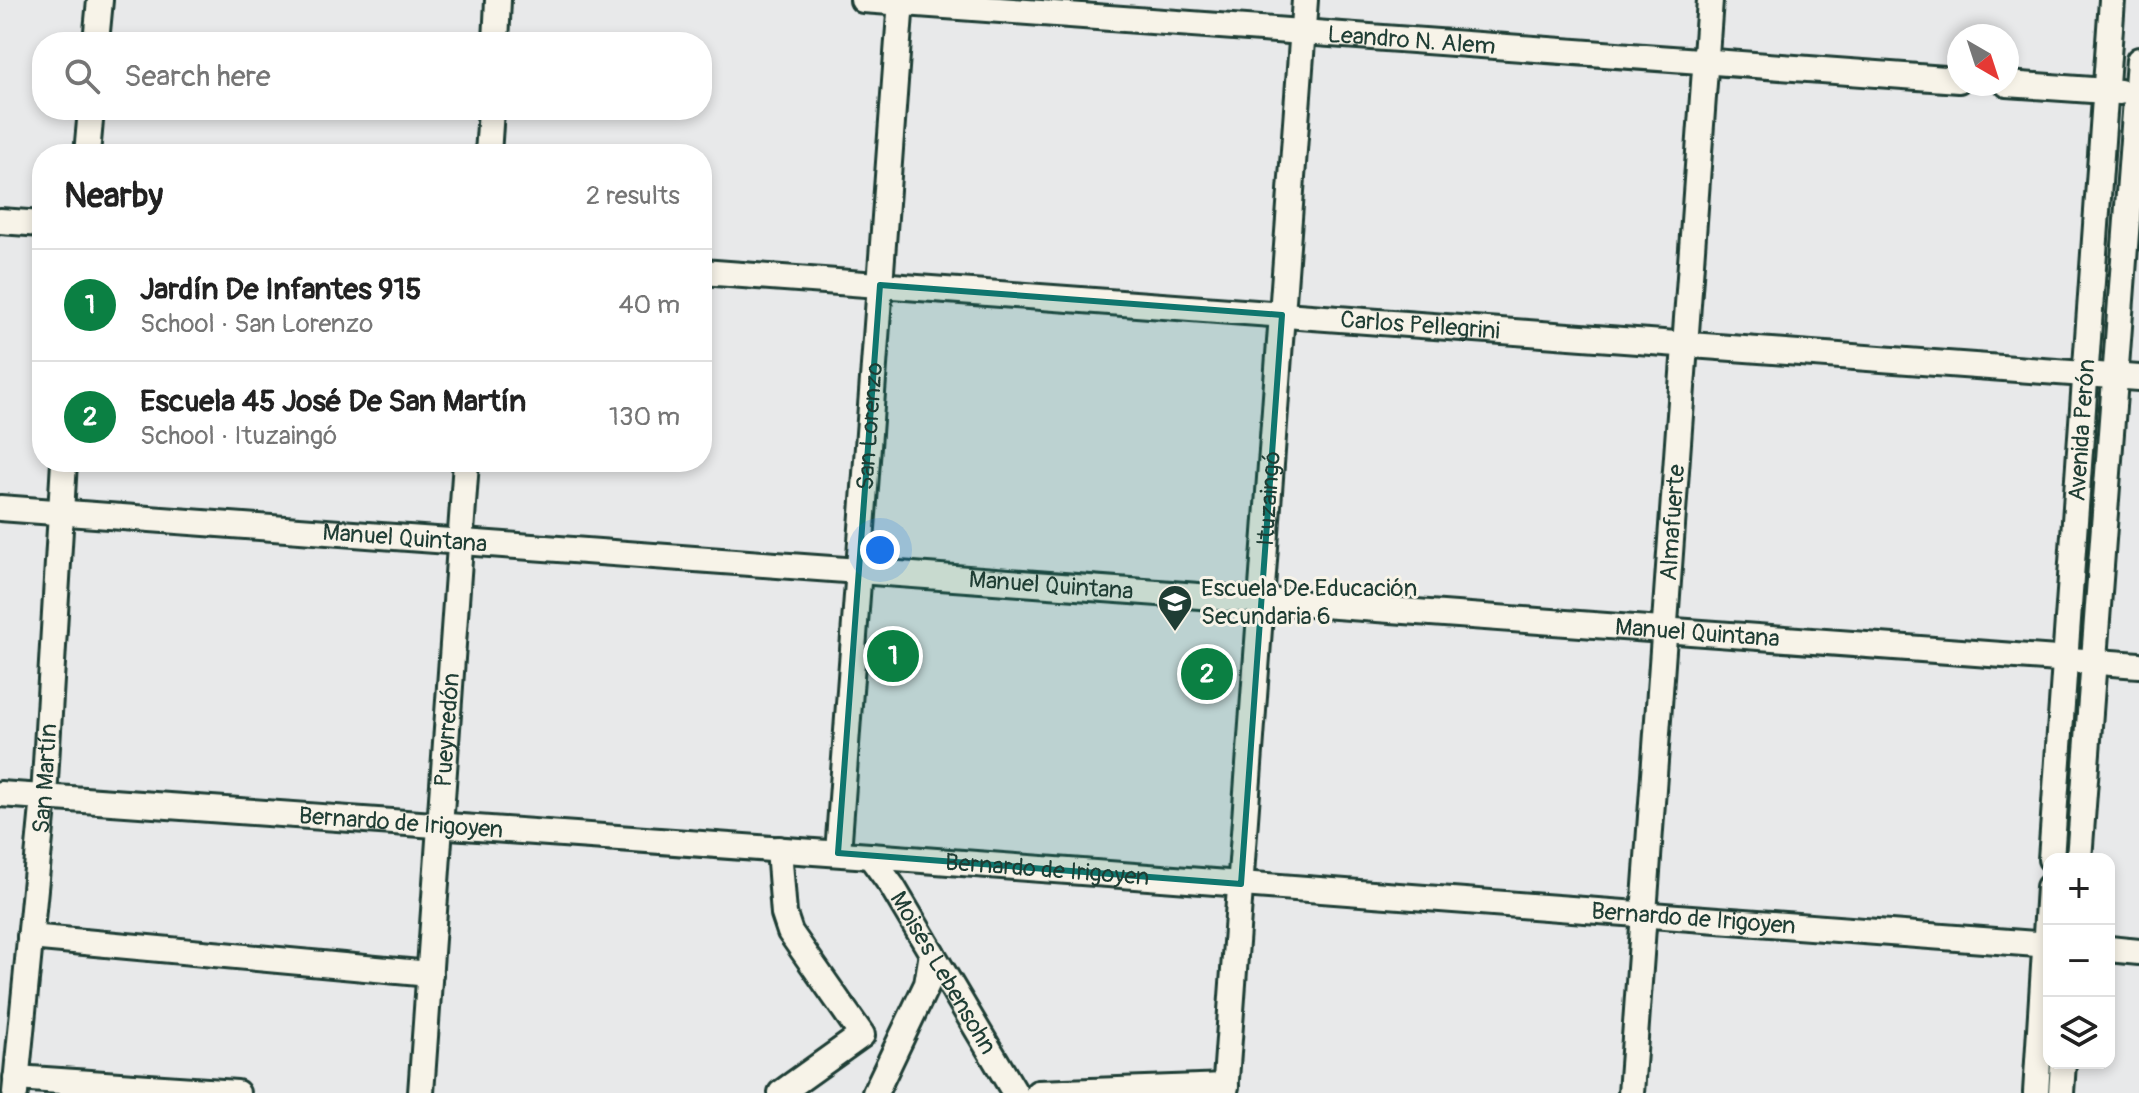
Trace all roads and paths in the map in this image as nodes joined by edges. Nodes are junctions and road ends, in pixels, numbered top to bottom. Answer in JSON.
{"nodes":[{"id":1,"x":100,"y":0,"type":"edge"},
{"id":2,"x":498,"y":0,"type":"edge"},
{"id":3,"x":863,"y":0,"type":"edge"},
{"id":4,"x":1305,"y":0,"type":"edge"},
{"id":5,"x":1710,"y":0,"type":"edge"},
{"id":6,"x":2112,"y":0,"type":"edge"},
{"id":7,"x":901,"y":1,"type":"edge"},
{"id":8,"x":97,"y":32,"type":"edge"},
{"id":9,"x":496,"y":32,"type":"edge"},
{"id":10,"x":1302,"y":32,"type":"junction"},
{"id":11,"x":2139,"y":60,"type":"edge"},
{"id":12,"x":1706,"y":62,"type":"junction"},
{"id":13,"x":1947,"y":79,"type":"edge"},
{"id":14,"x":2019,"y":85,"type":"edge"},
{"id":15,"x":2106,"y":91,"type":"junction"},
{"id":16,"x":2138,"y":93,"type":"edge"},
{"id":17,"x":90,"y":120,"type":"edge"},
{"id":18,"x":490,"y":120,"type":"edge"},
{"id":19,"x":88,"y":144,"type":"edge"},
{"id":20,"x":489,"y":144,"type":"edge"},
{"id":21,"x":0,"y":221,"type":"edge"},
{"id":22,"x":32,"y":223,"type":"edge"},
{"id":23,"x":712,"y":273,"type":"edge"},
{"id":24,"x":880,"y":285,"type":"junction"},
{"id":25,"x":1282,"y":315,"type":"junction"},
{"id":26,"x":1685,"y":344,"type":"junction"},
{"id":27,"x":2086,"y":374,"type":"junction"},
{"id":28,"x":2127,"y":377,"type":"edge"},
{"id":29,"x":63,"y":472,"type":"edge"},
{"id":30,"x":465,"y":472,"type":"edge"},
{"id":31,"x":0,"y":508,"type":"edge"},
{"id":32,"x":60,"y":512,"type":"junction"},
{"id":33,"x":460,"y":542,"type":"junction"},
{"id":34,"x":859,"y":571,"type":"junction"},
{"id":35,"x":1261,"y":601,"type":"junction"},
{"id":36,"x":1664,"y":630,"type":"junction"},
{"id":37,"x":2065,"y":660,"type":"junction"},
{"id":38,"x":2094,"y":662,"type":"junction"},
{"id":39,"x":2139,"y":665,"type":"edge"},
{"id":40,"x":0,"y":794,"type":"edge"},
{"id":41,"x":44,"y":797,"type":"junction"},
{"id":42,"x":440,"y":827,"type":"junction"},
{"id":43,"x":779,"y":849,"type":"junction"},
{"id":44,"x":838,"y":853,"type":"junction"},
{"id":45,"x":2051,"y":853,"type":"edge"},
{"id":46,"x":2079,"y":853,"type":"edge"},
{"id":47,"x":870,"y":856,"type":"junction"},
{"id":48,"x":1241,"y":884,"type":"junction"},
{"id":49,"x":1644,"y":914,"type":"junction"},
{"id":50,"x":30,"y":937,"type":"junction"},
{"id":51,"x":2043,"y":945,"type":"edge"},
{"id":52,"x":2115,"y":950,"type":"edge"},
{"id":53,"x":2139,"y":952,"type":"edge"},
{"id":54,"x":932,"y":953,"type":"junction"},
{"id":55,"x":430,"y":974,"type":"junction"},
{"id":56,"x":2043,"y":997,"type":"edge"},
{"id":57,"x":2063,"y":1069,"type":"edge"},
{"id":58,"x":16,"y":1086,"type":"edge"},
{"id":59,"x":1225,"y":1090,"type":"edge"},
{"id":60,"x":237,"y":1093,"type":"edge"},
{"id":61,"x":421,"y":1093,"type":"edge"},
{"id":62,"x":781,"y":1093,"type":"edge"},
{"id":63,"x":875,"y":1093,"type":"edge"},
{"id":64,"x":1015,"y":1093,"type":"edge"},
{"id":65,"x":1038,"y":1093,"type":"edge"},
{"id":66,"x":1631,"y":1093,"type":"edge"},
{"id":67,"x":2036,"y":1093,"type":"edge"},
{"id":68,"x":2061,"y":1093,"type":"edge"}],
"edges":[{"from":1,"to":8,"type":"street"},
{"from":2,"to":9,"type":"street"},
{"from":3,"to":7,"type":"street","name":"Leandro N. Alem"},
{"from":4,"to":10,"type":"street","name":"Ituzaingó"},
{"from":5,"to":12,"type":"street","name":"Almafuerte"},
{"from":6,"to":15,"type":"street","name":"Avenida Perón"},
{"from":7,"to":10,"type":"street","name":"Leandro N. Alem"},
{"from":7,"to":24,"type":"street","name":"San Lorenzo"},
{"from":10,"to":12,"type":"street","name":"Leandro N. Alem"},
{"from":10,"to":25,"type":"street","name":"Ituzaingó"},
{"from":11,"to":16,"type":"street","name":"Avenida Perón"},
{"from":12,"to":13,"type":"street","name":"Leandro N. Alem"},
{"from":12,"to":26,"type":"street","name":"Almafuerte"},
{"from":14,"to":15,"type":"street"},
{"from":15,"to":16,"type":"street"},
{"from":15,"to":27,"type":"street","name":"Avenida Perón"},
{"from":16,"to":28,"type":"street","name":"Avenida Perón"},
{"from":17,"to":19,"type":"street"},
{"from":18,"to":20,"type":"street"},
{"from":21,"to":22,"type":"street"},
{"from":23,"to":24,"type":"street","name":"Carlos Pellegrini"},
{"from":24,"to":25,"type":"street","name":"Carlos Pellegrini"},
{"from":24,"to":34,"type":"street","name":"San Lorenzo"},
{"from":25,"to":26,"type":"street","name":"Carlos Pellegrini"},
{"from":25,"to":35,"type":"street","name":"Ituzaingó"},
{"from":26,"to":27,"type":"street","name":"Carlos Pellegrini"},
{"from":26,"to":36,"type":"street","name":"Almafuerte"},
{"from":27,"to":28,"type":"street","name":"Carlos Pellegrini"},
{"from":27,"to":37,"type":"street","name":"Avenida Perón"},
{"from":28,"to":38,"type":"street","name":"Avenida Perón"},
{"from":29,"to":32,"type":"street","name":"San Martín"},
{"from":30,"to":33,"type":"street","name":"Pueyrredón"},
{"from":31,"to":32,"type":"street","name":"Manuel Quintana"},
{"from":32,"to":33,"type":"street","name":"Manuel Quintana"},
{"from":32,"to":41,"type":"street","name":"San Martín"},
{"from":33,"to":34,"type":"street","name":"Manuel Quintana"},
{"from":33,"to":42,"type":"street","name":"Pueyrredón"},
{"from":34,"to":35,"type":"street","name":"Manuel Quintana"},
{"from":34,"to":44,"type":"street","name":"San Lorenzo"},
{"from":35,"to":36,"type":"street","name":"Manuel Quintana"},
{"from":35,"to":48,"type":"street","name":"Ituzaingó"},
{"from":36,"to":37,"type":"street","name":"Manuel Quintana"},
{"from":36,"to":49,"type":"street","name":"Almafuerte"},
{"from":37,"to":38,"type":"street","name":"Manuel Quintana"},
{"from":37,"to":45,"type":"street","name":"Avenida Perón"},
{"from":38,"to":39,"type":"street","name":"Manuel Quintana"},
{"from":38,"to":46,"type":"street","name":"Avenida Perón"},
{"from":40,"to":41,"type":"street","name":"Bernardo de Irigoyen"},
{"from":41,"to":42,"type":"street","name":"Bernardo de Irigoyen"},
{"from":41,"to":50,"type":"street","name":"San Martín"},
{"from":42,"to":43,"type":"street","name":"Bernardo de Irigoyen"},
{"from":42,"to":55,"type":"street","name":"Pueyrredón"},
{"from":43,"to":44,"type":"street","name":"Bernardo de Irigoyen"},
{"from":43,"to":62,"type":"street"},
{"from":44,"to":47,"type":"street","name":"Bernardo de Irigoyen"},
{"from":47,"to":48,"type":"street","name":"Bernardo de Irigoyen"},
{"from":47,"to":54,"type":"street","name":"Moisés Lebensohn"},
{"from":48,"to":49,"type":"street","name":"Bernardo de Irigoyen"},
{"from":48,"to":59,"type":"street","name":"Ituzaingó"},
{"from":49,"to":51,"type":"street","name":"Bernardo de Irigoyen"},
{"from":49,"to":66,"type":"street","name":"Almafuerte"},
{"from":50,"to":55,"type":"street"},
{"from":50,"to":58,"type":"street","name":"San Martín"},
{"from":52,"to":53,"type":"street"},
{"from":54,"to":63,"type":"street"},
{"from":54,"to":64,"type":"street","name":"Moisés Lebensohn"},
{"from":55,"to":61,"type":"street","name":"Pueyrredón"},
{"from":56,"to":67,"type":"street"},
{"from":57,"to":68,"type":"street"},
{"from":58,"to":60,"type":"street"},
{"from":59,"to":65,"type":"street"}]}
